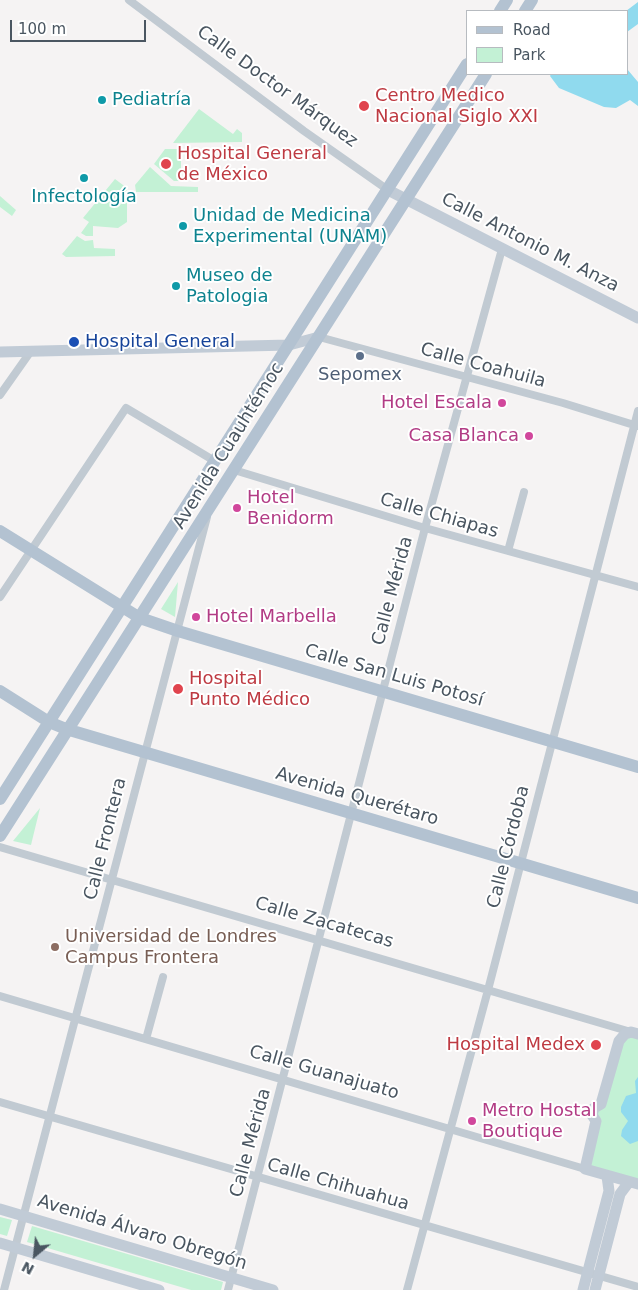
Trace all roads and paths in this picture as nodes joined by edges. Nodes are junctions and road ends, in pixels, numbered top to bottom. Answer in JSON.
{"nodes":[{"id":1,"x":130,"y":0,"type":"edge"},
{"id":2,"x":466,"y":66,"type":"edge"},
{"id":3,"x":485,"y":75,"type":"edge"},
{"id":4,"x":388,"y":190,"type":"junction"},
{"id":5,"x":406,"y":199,"type":"junction"},
{"id":6,"x":502,"y":249,"type":"junction"},
{"id":7,"x":638,"y":318,"type":"edge"},
{"id":8,"x":319,"y":337,"type":"junction"},
{"id":9,"x":288,"y":345,"type":"junction"},
{"id":10,"x":31,"y":351,"type":"junction"},
{"id":11,"x":0,"y":352,"type":"edge"},
{"id":12,"x":467,"y":377,"type":"junction"},
{"id":13,"x":0,"y":395,"type":"edge"},
{"id":14,"x":638,"y":410,"type":"edge"},
{"id":15,"x":636,"y":426,"type":"edge"},
{"id":16,"x":213,"y":460,"type":"junction"},
{"id":17,"x":234,"y":470,"type":"junction"},
{"id":18,"x":524,"y":492,"type":"dead end"},
{"id":19,"x":208,"y":513,"type":"junction"},
{"id":20,"x":425,"y":528,"type":"junction"},
{"id":21,"x":0,"y":531,"type":"edge"},
{"id":22,"x":31,"y":551,"type":"junction"},
{"id":23,"x":508,"y":551,"type":"junction"},
{"id":24,"x":596,"y":574,"type":"junction"},
{"id":25,"x":638,"y":586,"type":"edge"},
{"id":26,"x":0,"y":597,"type":"edge"},
{"id":27,"x":121,"y":606,"type":"junction"},
{"id":28,"x":140,"y":618,"type":"junction"},
{"id":29,"x":178,"y":631,"type":"junction"},
{"id":30,"x":0,"y":691,"type":"edge"},
{"id":31,"x":382,"y":691,"type":"junction"},
{"id":32,"x":49,"y":722,"type":"junction"},
{"id":33,"x":66,"y":730,"type":"junction"},
{"id":34,"x":551,"y":741,"type":"junction"},
{"id":35,"x":144,"y":753,"type":"junction"},
{"id":36,"x":638,"y":767,"type":"edge"},
{"id":37,"x":0,"y":799,"type":"edge"},
{"id":38,"x":351,"y":814,"type":"junction"},
{"id":39,"x":0,"y":836,"type":"edge"},
{"id":40,"x":0,"y":847,"type":"edge"},
{"id":41,"x":519,"y":863,"type":"junction"},
{"id":42,"x":112,"y":879,"type":"junction"},
{"id":43,"x":638,"y":898,"type":"edge"},
{"id":44,"x":318,"y":940,"type":"junction"},
{"id":45,"x":163,"y":977,"type":"dead end"},
{"id":46,"x":488,"y":990,"type":"junction"},
{"id":47,"x":0,"y":996,"type":"edge"},
{"id":48,"x":75,"y":1019,"type":"junction"},
{"id":49,"x":634,"y":1033,"type":"edge"},
{"id":50,"x":146,"y":1039,"type":"junction"},
{"id":51,"x":284,"y":1080,"type":"junction"},
{"id":52,"x":0,"y":1102,"type":"edge"},
{"id":53,"x":49,"y":1116,"type":"junction"},
{"id":54,"x":450,"y":1129,"type":"junction"},
{"id":55,"x":585,"y":1169,"type":"junction"},
{"id":56,"x":607,"y":1176,"type":"junction"},
{"id":57,"x":257,"y":1177,"type":"junction"},
{"id":58,"x":634,"y":1183,"type":"edge"},
{"id":59,"x":0,"y":1209,"type":"edge"},
{"id":60,"x":24,"y":1216,"type":"junction"},
{"id":61,"x":426,"y":1226,"type":"junction"},
{"id":62,"x":0,"y":1243,"type":"edge"},
{"id":63,"x":15,"y":1248,"type":"junction"},
{"id":64,"x":592,"y":1275,"type":"junction"},
{"id":65,"x":231,"y":1278,"type":"junction"},
{"id":66,"x":638,"y":1288,"type":"edge"},
{"id":67,"x":4,"y":1290,"type":"edge"},
{"id":68,"x":159,"y":1290,"type":"edge"},
{"id":69,"x":228,"y":1290,"type":"edge"},
{"id":70,"x":273,"y":1290,"type":"edge"},
{"id":71,"x":408,"y":1290,"type":"edge"},
{"id":72,"x":582,"y":1290,"type":"edge"},
{"id":73,"x":595,"y":1290,"type":"edge"}],
"edges":[{"from":1,"to":4,"type":"street","name":"Calle Doctor Márquez"},
{"from":2,"to":4,"type":"main road","name":"Avenida Cuauhtémoc"},
{"from":3,"to":5,"type":"main road","name":"Avenida Cuauhtémoc"},
{"from":4,"to":5,"type":"street","name":"Calle Doctor Márquez"},
{"from":4,"to":9,"type":"main road","name":"Avenida Cuauhtémoc"},
{"from":5,"to":6,"type":"street","name":"Calle Antonio M. Anza"},
{"from":5,"to":8,"type":"main road","name":"Avenida Cuauhtémoc"},
{"from":6,"to":7,"type":"street","name":"Calle Antonio M. Anza"},
{"from":6,"to":12,"type":"street","name":"Calle Mérida"},
{"from":8,"to":9,"type":"street"},
{"from":8,"to":12,"type":"street","name":"Calle Coahuila"},
{"from":8,"to":17,"type":"main road","name":"Avenida Cuauhtémoc"},
{"from":9,"to":10,"type":"street"},
{"from":9,"to":16,"type":"main road","name":"Avenida Cuauhtémoc"},
{"from":10,"to":11,"type":"street"},
{"from":10,"to":13,"type":"street"},
{"from":12,"to":15,"type":"street","name":"Calle Coahuila"},
{"from":12,"to":20,"type":"street","name":"Calle Mérida"},
{"from":14,"to":15,"type":"street","name":"Calle Córdoba"},
{"from":15,"to":24,"type":"street","name":"Calle Córdoba"},
{"from":16,"to":22,"type":"street"},
{"from":16,"to":27,"type":"main road","name":"Avenida Cuauhtémoc"},
{"from":17,"to":19,"type":"main road","name":"Avenida Cuauhtémoc"},
{"from":17,"to":20,"type":"street","name":"Calle Chiapas"},
{"from":18,"to":23,"type":"street"},
{"from":19,"to":28,"type":"main road","name":"Avenida Cuauhtémoc"},
{"from":19,"to":29,"type":"street","name":"Calle Frontera"},
{"from":20,"to":23,"type":"street","name":"Calle Chiapas"},
{"from":20,"to":31,"type":"street","name":"Calle Mérida"},
{"from":21,"to":22,"type":"main road","name":"Calle San Luis Potosí"},
{"from":22,"to":26,"type":"street"},
{"from":22,"to":27,"type":"main road","name":"Calle San Luis Potosí"},
{"from":23,"to":24,"type":"street","name":"Calle Chiapas"},
{"from":24,"to":25,"type":"street","name":"Calle Chiapas"},
{"from":24,"to":34,"type":"street","name":"Calle Córdoba"},
{"from":27,"to":28,"type":"main road","name":"Calle San Luis Potosí"},
{"from":27,"to":32,"type":"main road","name":"Avenida Cuauhtémoc"},
{"from":28,"to":29,"type":"main road","name":"Calle San Luis Potosí"},
{"from":28,"to":33,"type":"main road","name":"Avenida Cuauhtémoc"},
{"from":29,"to":31,"type":"main road","name":"Calle San Luis Potosí"},
{"from":29,"to":35,"type":"street","name":"Calle Frontera"},
{"from":30,"to":32,"type":"main road","name":"Avenida Querétaro"},
{"from":31,"to":34,"type":"main road","name":"Calle San Luis Potosí"},
{"from":31,"to":38,"type":"street","name":"Calle Mérida"},
{"from":32,"to":33,"type":"main road","name":"Avenida Querétaro"},
{"from":32,"to":37,"type":"main road","name":"Avenida Cuauhtémoc"},
{"from":33,"to":35,"type":"main road","name":"Avenida Querétaro"},
{"from":33,"to":39,"type":"main road","name":"Avenida Cuauhtémoc"},
{"from":34,"to":36,"type":"main road","name":"Calle San Luis Potosí"},
{"from":34,"to":41,"type":"street","name":"Calle Córdoba"},
{"from":35,"to":38,"type":"main road","name":"Avenida Querétaro"},
{"from":35,"to":42,"type":"street","name":"Calle Frontera"},
{"from":38,"to":41,"type":"main road","name":"Avenida Querétaro"},
{"from":38,"to":44,"type":"street","name":"Calle Mérida"},
{"from":40,"to":42,"type":"street","name":"Calle Zacatecas"},
{"from":41,"to":43,"type":"main road","name":"Avenida Querétaro"},
{"from":41,"to":46,"type":"street","name":"Calle Córdoba"},
{"from":42,"to":44,"type":"street","name":"Calle Zacatecas"},
{"from":42,"to":48,"type":"street","name":"Calle Frontera"},
{"from":44,"to":46,"type":"street","name":"Calle Zacatecas"},
{"from":44,"to":51,"type":"street","name":"Calle Mérida"},
{"from":45,"to":50,"type":"street"},
{"from":46,"to":49,"type":"street","name":"Calle Zacatecas"},
{"from":46,"to":54,"type":"street","name":"Calle Córdoba"},
{"from":47,"to":48,"type":"street","name":"Calle Guanajuato"},
{"from":48,"to":50,"type":"street","name":"Calle Guanajuato"},
{"from":48,"to":53,"type":"street","name":"Calle Frontera"},
{"from":49,"to":55,"type":"street"},
{"from":50,"to":51,"type":"street","name":"Calle Guanajuato"},
{"from":51,"to":54,"type":"street","name":"Calle Guanajuato"},
{"from":51,"to":57,"type":"street","name":"Calle Mérida"},
{"from":52,"to":53,"type":"street","name":"Calle Chihuahua"},
{"from":53,"to":57,"type":"street","name":"Calle Chihuahua"},
{"from":53,"to":60,"type":"street","name":"Calle Frontera"},
{"from":54,"to":55,"type":"street","name":"Calle Guanajuato"},
{"from":54,"to":61,"type":"street","name":"Calle Córdoba"},
{"from":55,"to":56,"type":"street","name":"Calle Guanajuato"},
{"from":56,"to":58,"type":"street","name":"Calle Guanajuato"},
{"from":56,"to":64,"type":"street"},
{"from":57,"to":61,"type":"street","name":"Calle Chihuahua"},
{"from":57,"to":65,"type":"street","name":"Calle Mérida"},
{"from":58,"to":64,"type":"street"},
{"from":59,"to":60,"type":"street","name":"Avenida Álvaro Obregón"},
{"from":60,"to":63,"type":"street","name":"Calle Frontera"},
{"from":60,"to":65,"type":"street","name":"Avenida Álvaro Obregón"},
{"from":61,"to":64,"type":"street","name":"Calle Chihuahua"},
{"from":61,"to":71,"type":"street","name":"Calle Córdoba"},
{"from":62,"to":63,"type":"street"},
{"from":63,"to":67,"type":"street","name":"Calle Frontera"},
{"from":63,"to":68,"type":"street"},
{"from":64,"to":66,"type":"street","name":"Calle Chihuahua"},
{"from":64,"to":72,"type":"street"},
{"from":64,"to":73,"type":"street"},
{"from":65,"to":69,"type":"street","name":"Calle Mérida"},
{"from":65,"to":70,"type":"street","name":"Avenida Álvaro Obregón"}]}
